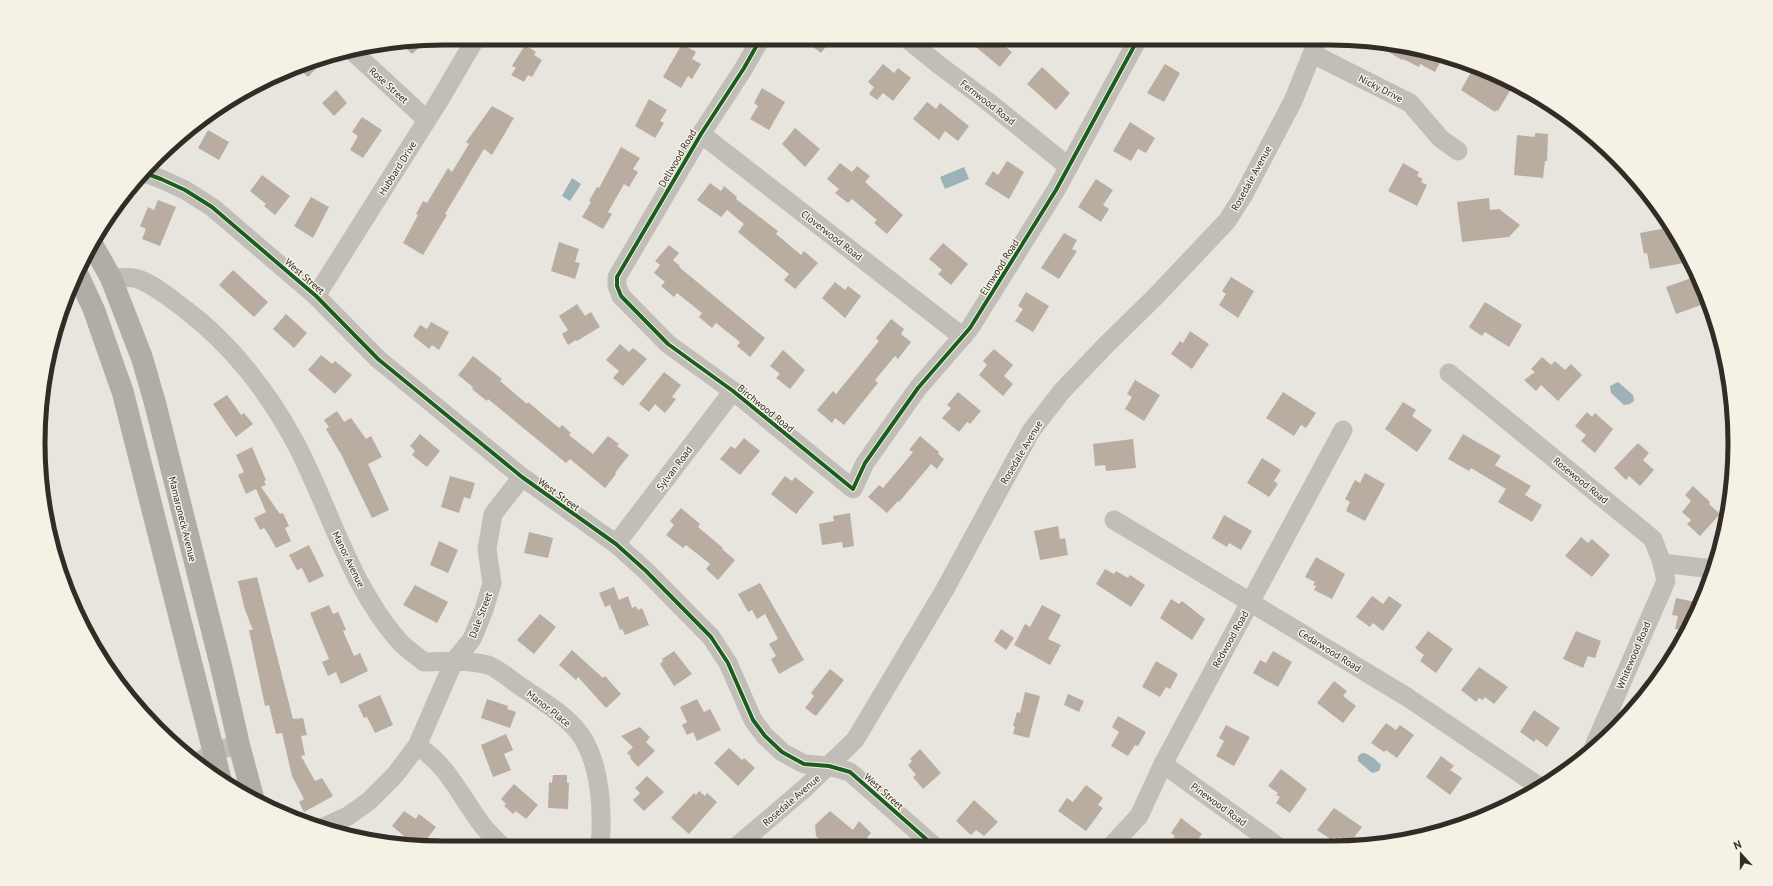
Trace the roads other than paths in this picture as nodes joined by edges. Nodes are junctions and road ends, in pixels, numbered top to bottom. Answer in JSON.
{"nodes":[{"id":1,"x":472,"y":45,"type":"edge"},
{"id":2,"x":757,"y":45,"type":"edge"},
{"id":3,"x":914,"y":45,"type":"edge"},
{"id":4,"x":1135,"y":45,"type":"edge"},
{"id":5,"x":1315,"y":46,"type":"edge"},
{"id":6,"x":357,"y":55,"type":"edge"},
{"id":7,"x":427,"y":120,"type":"junction"},
{"id":8,"x":701,"y":134,"type":"junction"},
{"id":9,"x":1458,"y":151,"type":"dead end"},
{"id":10,"x":1069,"y":167,"type":"junction"},
{"id":11,"x":150,"y":175,"type":"edge"},
{"id":12,"x":95,"y":250,"type":"edge"},
{"id":13,"x":111,"y":278,"type":"junction"},
{"id":14,"x":80,"y":280,"type":"edge"},
{"id":15,"x":618,"y":290,"type":"joint"},
{"id":16,"x":316,"y":296,"type":"junction"},
{"id":17,"x":963,"y":337,"type":"junction"},
{"id":18,"x":1449,"y":372,"type":"dead end"},
{"id":19,"x":733,"y":391,"type":"junction"},
{"id":20,"x":1343,"y":430,"type":"dead end"},
{"id":21,"x":522,"y":477,"type":"junction"},
{"id":22,"x":852,"y":489,"type":"joint"},
{"id":23,"x":1114,"y":520,"type":"dead end"},
{"id":24,"x":616,"y":544,"type":"junction"},
{"id":25,"x":1662,"y":563,"type":"junction"},
{"id":26,"x":1708,"y":568,"type":"edge"},
{"id":27,"x":1251,"y":601,"type":"junction"},
{"id":28,"x":454,"y":661,"type":"junction"},
{"id":29,"x":1598,"y":736,"type":"edge"},
{"id":30,"x":239,"y":745,"type":"junction"},
{"id":31,"x":417,"y":746,"type":"junction"},
{"id":32,"x":205,"y":757,"type":"edge"},
{"id":33,"x":1162,"y":764,"type":"junction"},
{"id":34,"x":211,"y":766,"type":"edge"},
{"id":35,"x":829,"y":766,"type":"junction"},
{"id":36,"x":1535,"y":784,"type":"edge"},
{"id":37,"x":252,"y":792,"type":"edge"},
{"id":38,"x":330,"y":824,"type":"edge"},
{"id":39,"x":497,"y":841,"type":"edge"},
{"id":40,"x":600,"y":841,"type":"edge"},
{"id":41,"x":743,"y":841,"type":"edge"},
{"id":42,"x":928,"y":841,"type":"edge"},
{"id":43,"x":1116,"y":841,"type":"edge"},
{"id":44,"x":1270,"y":841,"type":"edge"}],
"edges":[{"from":1,"to":7,"type":"street","name":"Hubbard Drive"},
{"from":2,"to":8,"type":"street","name":"Dellwood Road"},
{"from":3,"to":10,"type":"street","name":"Fernwood Road"},
{"from":4,"to":10,"type":"street","name":"Elmwood Road"},
{"from":5,"to":9,"type":"street","name":"Nicky Drive"},
{"from":5,"to":35,"type":"street","name":"Rosedale Avenue"},
{"from":6,"to":7,"type":"street","name":"Rose Street"},
{"from":7,"to":16,"type":"street","name":"Hubbard Drive"},
{"from":8,"to":15,"type":"street","name":"Dellwood Road"},
{"from":8,"to":17,"type":"street","name":"Cloverwood Road"},
{"from":10,"to":17,"type":"street","name":"Elmwood Road"},
{"from":11,"to":16,"type":"street","name":"West Street"},
{"from":12,"to":13,"type":"main road","name":"Mamaroneck Avenue"},
{"from":13,"to":28,"type":"street","name":"Manor Avenue"},
{"from":13,"to":30,"type":"main road","name":"Mamaroneck Avenue"},
{"from":14,"to":32,"type":"main road"},
{"from":15,"to":19,"type":"street","name":"Birchwood Road"},
{"from":16,"to":21,"type":"street","name":"West Street"},
{"from":17,"to":22,"type":"street","name":"Elmwood Road"},
{"from":18,"to":25,"type":"street","name":"Rosewood Road"},
{"from":19,"to":22,"type":"street","name":"Birchwood Road"},
{"from":19,"to":24,"type":"street","name":"Sylvan Road"},
{"from":20,"to":27,"type":"street","name":"Redwood Road"},
{"from":21,"to":24,"type":"street","name":"West Street"},
{"from":21,"to":28,"type":"street","name":"Dale Street"},
{"from":23,"to":27,"type":"street","name":"Cedarwood Road"},
{"from":24,"to":35,"type":"street","name":"West Street"},
{"from":25,"to":26,"type":"street"},
{"from":25,"to":29,"type":"street","name":"Whitewood Road"},
{"from":27,"to":33,"type":"street","name":"Redwood Road"},
{"from":27,"to":36,"type":"street","name":"Cedarwood Road"},
{"from":28,"to":31,"type":"street"},
{"from":28,"to":40,"type":"street","name":"Manor Place"},
{"from":30,"to":32,"type":"street"},
{"from":30,"to":37,"type":"main road","name":"Mamaroneck Avenue"},
{"from":31,"to":38,"type":"street"},
{"from":31,"to":39,"type":"street"},
{"from":32,"to":34,"type":"main road"},
{"from":33,"to":43,"type":"street","name":"Redwood Road"},
{"from":33,"to":44,"type":"street","name":"Pinewood Road"},
{"from":35,"to":41,"type":"street","name":"Rosedale Avenue"},
{"from":35,"to":42,"type":"street","name":"West Street"}]}
